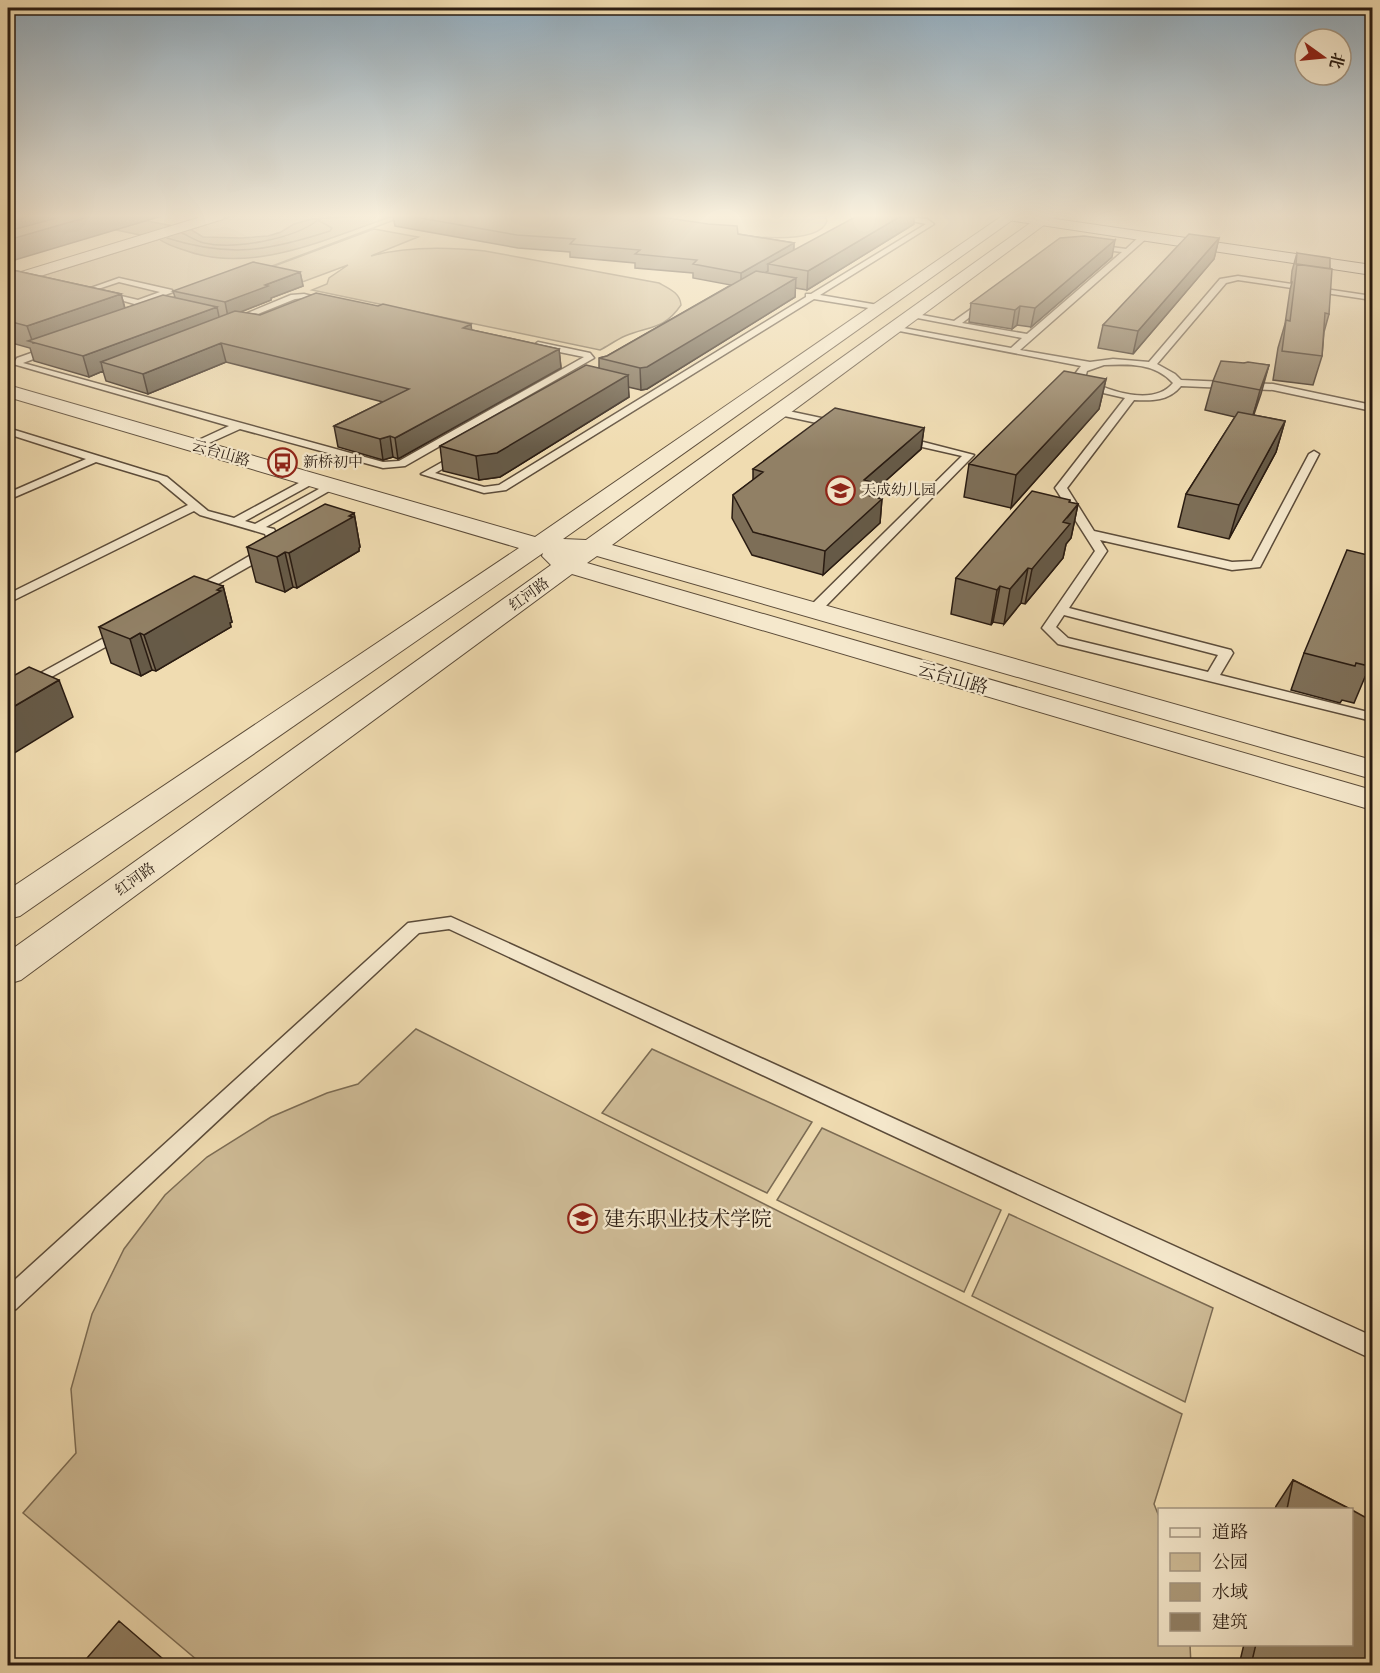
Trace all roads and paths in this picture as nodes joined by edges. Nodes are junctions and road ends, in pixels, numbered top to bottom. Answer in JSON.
{"nodes":[{"id":1,"x":104,"y":294,"type":"edge"},
{"id":2,"x":163,"y":294,"type":"edge"},
{"id":3,"x":803,"y":294,"type":"edge"},
{"id":4,"x":818,"y":294,"type":"edge"},
{"id":5,"x":839,"y":294,"type":"edge"},
{"id":6,"x":898,"y":294,"type":"edge"},
{"id":7,"x":941,"y":294,"type":"edge"},
{"id":8,"x":1078,"y":294,"type":"edge"},
{"id":9,"x":1211,"y":294,"type":"edge"},
{"id":10,"x":1346,"y":294,"type":"edge"},
{"id":11,"x":993,"y":296,"type":"edge"},
{"id":12,"x":1372,"y":298,"type":"edge"},
{"id":13,"x":330,"y":301,"type":"junction"},
{"id":14,"x":342,"y":304,"type":"edge"},
{"id":15,"x":883,"y":305,"type":"junction"},
{"id":16,"x":310,"y":309,"type":"edge"},
{"id":17,"x":219,"y":320,"type":"edge"},
{"id":18,"x":955,"y":324,"type":"junction"},
{"id":19,"x":232,"y":325,"type":"junction"},
{"id":20,"x":249,"y":327,"type":"edge"},
{"id":21,"x":896,"y":327,"type":"junction"},
{"id":22,"x":1029,"y":337,"type":"junction"},
{"id":23,"x":528,"y":343,"type":"edge"},
{"id":24,"x":62,"y":345,"type":"edge"},
{"id":25,"x":1013,"y":351,"type":"junction"},
{"id":26,"x":1090,"y":365,"type":"junction"},
{"id":27,"x":1151,"y":366,"type":"junction"},
{"id":28,"x":1081,"y":372,"type":"junction"},
{"id":29,"x":108,"y":375,"type":"edge"},
{"id":30,"x":87,"y":383,"type":"junction"},
{"id":31,"x":1178,"y":383,"type":"junction"},
{"id":32,"x":8,"y":391,"type":"edge"},
{"id":33,"x":1132,"y":396,"type":"junction"},
{"id":34,"x":1372,"y":408,"type":"edge"},
{"id":35,"x":780,"y":412,"type":"junction"},
{"id":36,"x":239,"y":425,"type":"junction"},
{"id":37,"x":847,"y":427,"type":"edge"},
{"id":38,"x":8,"y":431,"type":"edge"},
{"id":39,"x":891,"y":437,"type":"edge"},
{"id":40,"x":194,"y":446,"type":"junction"},
{"id":41,"x":466,"y":451,"type":"edge"},
{"id":42,"x":1314,"y":454,"type":"dead end"},
{"id":43,"x":96,"y":458,"type":"junction"},
{"id":44,"x":322,"y":483,"type":"junction"},
{"id":45,"x":8,"y":497,"type":"edge"},
{"id":46,"x":195,"y":506,"type":"junction"},
{"id":47,"x":235,"y":522,"type":"junction"},
{"id":48,"x":256,"y":528,"type":"junction"},
{"id":49,"x":1090,"y":534,"type":"junction"},
{"id":50,"x":538,"y":546,"type":"junction"},
{"id":51,"x":593,"y":547,"type":"junction"},
{"id":52,"x":568,"y":565,"type":"junction"},
{"id":53,"x":184,"y":598,"type":"edge"},
{"id":54,"x":8,"y":599,"type":"edge"},
{"id":55,"x":814,"y":610,"type":"junction"},
{"id":56,"x":1061,"y":610,"type":"junction"},
{"id":57,"x":132,"y":627,"type":"edge"},
{"id":58,"x":1212,"y":678,"type":"junction"},
{"id":59,"x":8,"y":697,"type":"edge"},
{"id":60,"x":1372,"y":717,"type":"edge"},
{"id":61,"x":1372,"y":770,"type":"edge"},
{"id":62,"x":1372,"y":800,"type":"edge"},
{"id":63,"x":8,"y":907,"type":"edge"},
{"id":64,"x":8,"y":971,"type":"edge"},
{"id":65,"x":8,"y":1301,"type":"edge"},
{"id":66,"x":1372,"y":1348,"type":"edge"}],
"edges":[{"from":1,"to":2,"type":"lane"},
{"from":3,"to":41,"type":"lane"},
{"from":4,"to":15,"type":"lane"},
{"from":5,"to":15,"type":"lane"},
{"from":6,"to":15,"type":"street","name":"红河路"},
{"from":7,"to":21,"type":"street","name":"红河路"},
{"from":8,"to":22,"type":"lane"},
{"from":9,"to":27,"type":"lane"},
{"from":10,"to":12,"type":"lane"},
{"from":11,"to":18,"type":"lane"},
{"from":13,"to":14,"type":"lane"},
{"from":13,"to":16,"type":"lane"},
{"from":13,"to":19,"type":"lane"},
{"from":15,"to":50,"type":"street","name":"红河路"},
{"from":17,"to":19,"type":"lane"},
{"from":18,"to":21,"type":"lane"},
{"from":18,"to":22,"type":"lane"},
{"from":19,"to":20,"type":"lane"},
{"from":21,"to":25,"type":"lane"},
{"from":21,"to":28,"type":"lane"},
{"from":21,"to":35,"type":"street","name":"红河路"},
{"from":22,"to":25,"type":"lane"},
{"from":23,"to":36,"type":"lane"},
{"from":24,"to":30,"type":"lane"},
{"from":25,"to":26,"type":"lane"},
{"from":26,"to":27,"type":"lane"},
{"from":26,"to":28,"type":"lane"},
{"from":27,"to":31,"type":"lane"},
{"from":28,"to":33,"type":"lane"},
{"from":29,"to":30,"type":"lane"},
{"from":30,"to":36,"type":"lane"},
{"from":31,"to":33,"type":"lane"},
{"from":31,"to":34,"type":"lane"},
{"from":32,"to":40,"type":"street","name":"云台山路"},
{"from":33,"to":49,"type":"lane"},
{"from":35,"to":37,"type":"lane"},
{"from":35,"to":51,"type":"street","name":"红河路"},
{"from":36,"to":40,"type":"lane"},
{"from":38,"to":43,"type":"lane"},
{"from":39,"to":55,"type":"lane"},
{"from":40,"to":44,"type":"street","name":"云台山路"},
{"from":42,"to":49,"type":"lane"},
{"from":43,"to":45,"type":"lane"},
{"from":43,"to":46,"type":"lane"},
{"from":44,"to":47,"type":"lane"},
{"from":44,"to":48,"type":"lane"},
{"from":44,"to":50,"type":"street","name":"云台山路"},
{"from":46,"to":47,"type":"lane"},
{"from":46,"to":54,"type":"lane"},
{"from":47,"to":48,"type":"lane"},
{"from":48,"to":53,"type":"lane"},
{"from":49,"to":56,"type":"lane"},
{"from":50,"to":51,"type":"street","name":"云台山路"},
{"from":50,"to":52,"type":"street","name":"云台山路"},
{"from":50,"to":63,"type":"street","name":"红河路"},
{"from":51,"to":52,"type":"street","name":"红河路"},
{"from":51,"to":55,"type":"street","name":"云台山路"},
{"from":52,"to":62,"type":"street","name":"云台山路"},
{"from":52,"to":64,"type":"street","name":"红河路"},
{"from":55,"to":61,"type":"street","name":"云台山路"},
{"from":56,"to":58,"type":"lane"},
{"from":56,"to":58,"type":"lane"},
{"from":57,"to":59,"type":"lane"},
{"from":58,"to":60,"type":"lane"},
{"from":65,"to":66,"type":"lane"}]}
